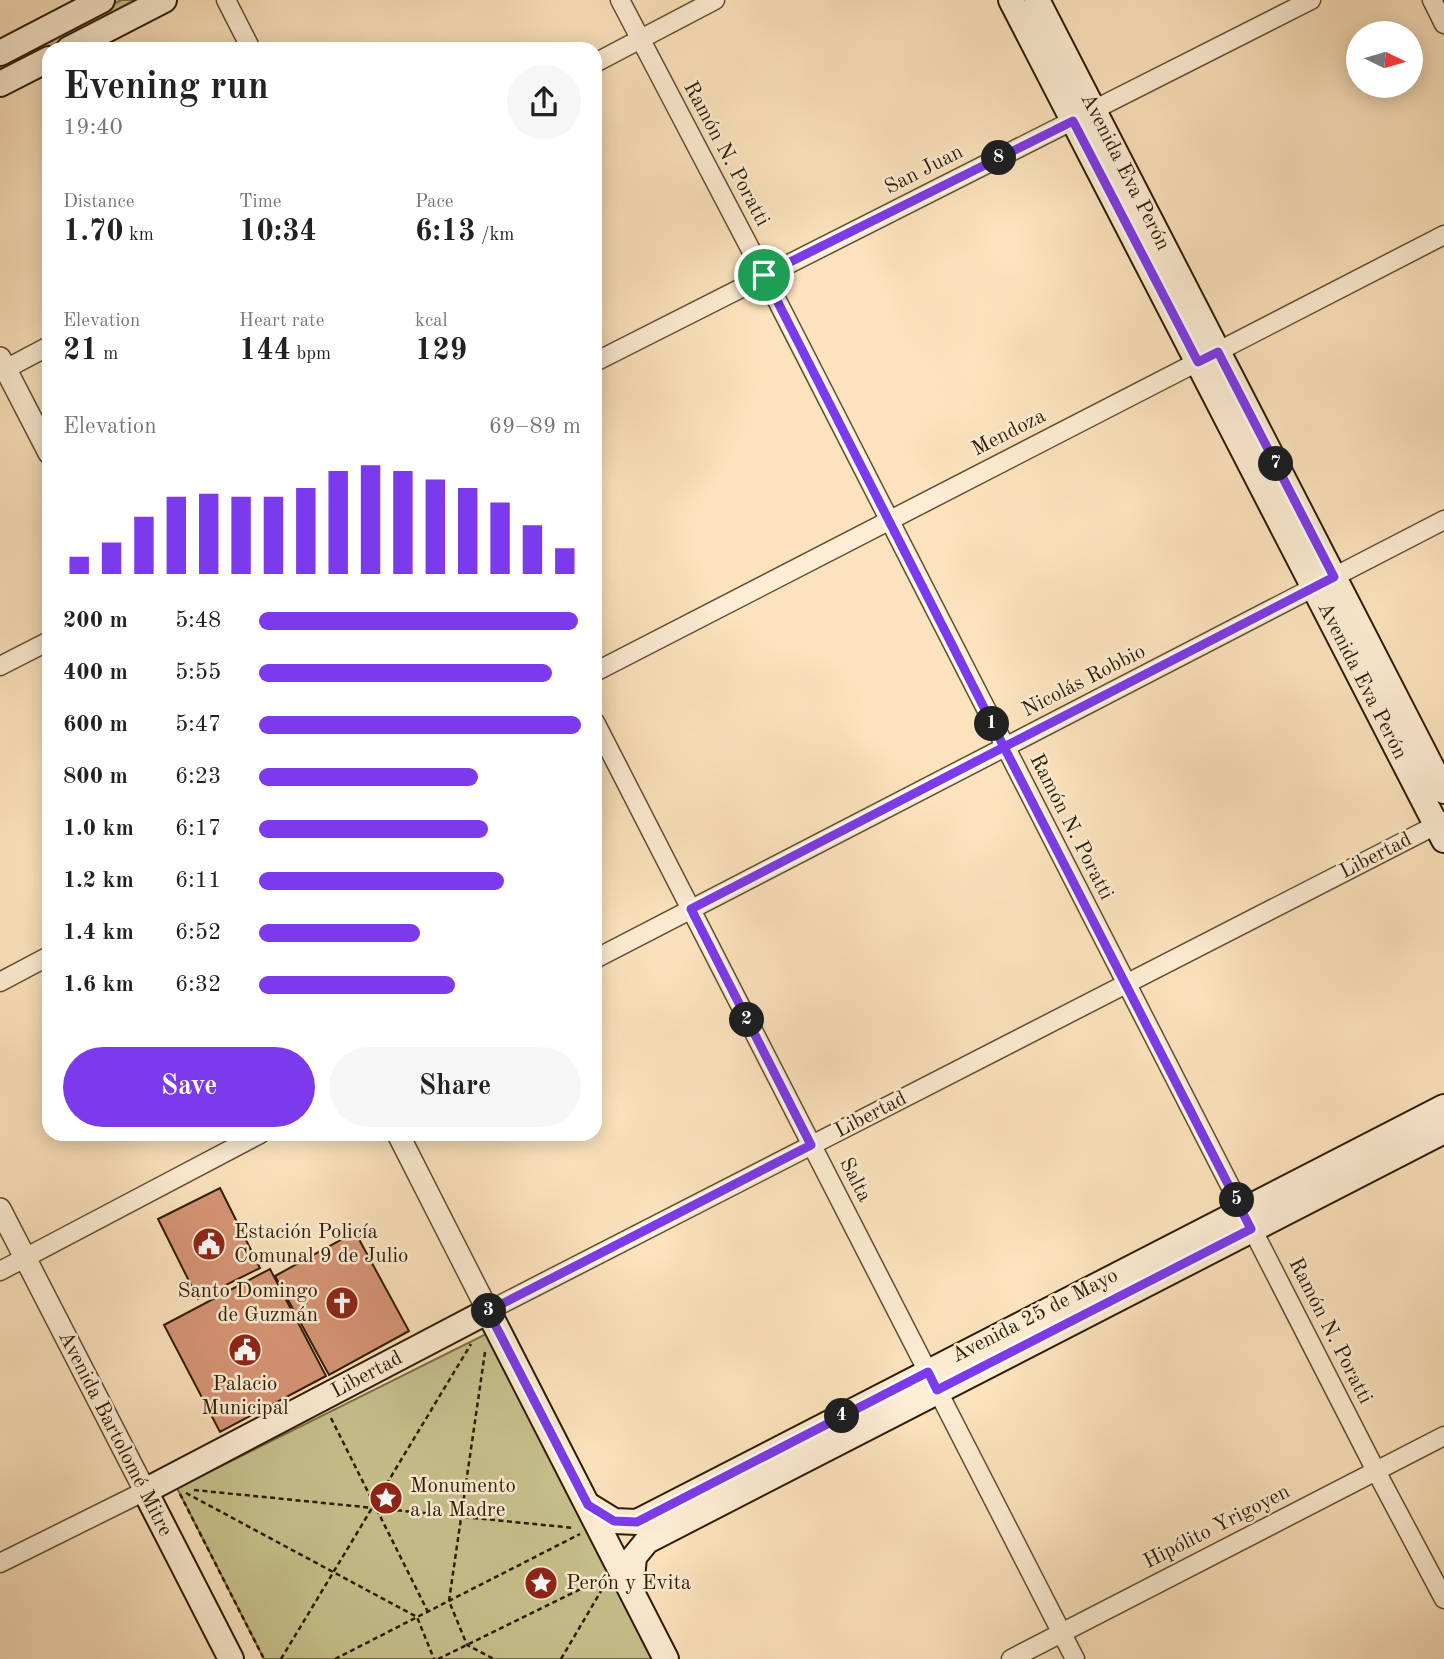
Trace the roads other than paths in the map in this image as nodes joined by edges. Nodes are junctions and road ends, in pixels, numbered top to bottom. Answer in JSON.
{"nodes":[{"id":1,"x":102,"y":0,"type":"edge"},
{"id":2,"x":164,"y":0,"type":"edge"},
{"id":3,"x":226,"y":0,"type":"edge"},
{"id":4,"x":620,"y":0,"type":"edge"},
{"id":5,"x":716,"y":0,"type":"edge"},
{"id":6,"x":1011,"y":0,"type":"edge"},
{"id":7,"x":1037,"y":0,"type":"edge"},
{"id":8,"x":1311,"y":0,"type":"edge"},
{"id":9,"x":1432,"y":0,"type":"edge"},
{"id":10,"x":1444,"y":24,"type":"edge"},
{"id":11,"x":640,"y":39,"type":"junction"},
{"id":12,"x":83,"y":42,"type":"edge"},
{"id":13,"x":247,"y":42,"type":"edge"},
{"id":14,"x":0,"y":53,"type":"edge"},
{"id":15,"x":602,"y":58,"type":"edge"},
{"id":16,"x":42,"y":63,"type":"edge"},
{"id":17,"x":0,"y":84,"type":"edge"},
{"id":18,"x":1083,"y":116,"type":"junction"},
{"id":19,"x":1444,"y":235,"type":"edge"},
{"id":20,"x":764,"y":275,"type":"junction"},
{"id":21,"x":42,"y":349,"type":"edge"},
{"id":22,"x":1208,"y":357,"type":"junction"},
{"id":23,"x":602,"y":358,"type":"edge"},
{"id":24,"x":2,"y":366,"type":"edge"},
{"id":25,"x":42,"y":440,"type":"edge"},
{"id":26,"x":1444,"y":520,"type":"edge"},
{"id":27,"x":888,"y":521,"type":"junction"},
{"id":28,"x":1324,"y":582,"type":"junction"},
{"id":29,"x":42,"y":645,"type":"edge"},
{"id":30,"x":0,"y":666,"type":"edge"},
{"id":31,"x":602,"y":668,"type":"edge"},
{"id":32,"x":602,"y":736,"type":"edge"},
{"id":33,"x":1004,"y":747,"type":"junction"},
{"id":34,"x":1444,"y":791,"type":"edge"},
{"id":35,"x":1441,"y":829,"type":"edge"},
{"id":36,"x":691,"y":909,"type":"junction"},
{"id":37,"x":602,"y":955,"type":"edge"},
{"id":38,"x":42,"y":960,"type":"edge"},
{"id":39,"x":0,"y":982,"type":"edge"},
{"id":40,"x":1126,"y":984,"type":"junction"},
{"id":41,"x":1444,"y":1107,"type":"edge"},
{"id":42,"x":1444,"y":1131,"type":"edge"},
{"id":43,"x":247,"y":1141,"type":"edge"},
{"id":44,"x":402,"y":1141,"type":"edge"},
{"id":45,"x":811,"y":1145,"type":"junction"},
{"id":46,"x":0,"y":1209,"type":"edge"},
{"id":47,"x":1247,"y":1220,"type":"junction"},
{"id":48,"x":25,"y":1258,"type":"junction"},
{"id":49,"x":0,"y":1270,"type":"edge"},
{"id":50,"x":488,"y":1311,"type":"junction"},
{"id":51,"x":932,"y":1381,"type":"junction"},
{"id":52,"x":1444,"y":1436,"type":"edge"},
{"id":53,"x":1376,"y":1471,"type":"junction"},
{"id":54,"x":145,"y":1491,"type":"junction"},
{"id":55,"x":588,"y":1517,"type":"junction"},
{"id":56,"x":0,"y":1563,"type":"edge"},
{"id":57,"x":631,"y":1589,"type":"junction"},
{"id":58,"x":1444,"y":1599,"type":"edge"},
{"id":59,"x":1061,"y":1633,"type":"junction"},
{"id":60,"x":231,"y":1659,"type":"edge"},
{"id":61,"x":666,"y":1659,"type":"edge"},
{"id":62,"x":1011,"y":1659,"type":"edge"},
{"id":63,"x":1075,"y":1659,"type":"edge"}],
"edges":[{"from":1,"to":14,"type":"main road"},
{"from":2,"to":12,"type":"main road"},
{"from":3,"to":13,"type":"street"},
{"from":4,"to":11,"type":"street","name":"Ramón N. Poratti"},
{"from":5,"to":11,"type":"street"},
{"from":6,"to":18,"type":"main road","name":"Avenida Eva Perón"},
{"from":7,"to":18,"type":"main road","name":"Avenida Eva Perón"},
{"from":8,"to":18,"type":"street","name":"San Juan"},
{"from":9,"to":10,"type":"street"},
{"from":11,"to":15,"type":"street"},
{"from":11,"to":20,"type":"street","name":"Ramón N. Poratti"},
{"from":16,"to":17,"type":"main road"},
{"from":18,"to":20,"type":"street","name":"San Juan"},
{"from":18,"to":22,"type":"main road","name":"Avenida Eva Perón"},
{"from":19,"to":22,"type":"street","name":"Mendoza"},
{"from":20,"to":23,"type":"street","name":"San Juan"},
{"from":20,"to":27,"type":"street","name":"Ramón N. Poratti"},
{"from":21,"to":24,"type":"street"},
{"from":22,"to":27,"type":"street","name":"Mendoza"},
{"from":22,"to":28,"type":"main road","name":"Avenida Eva Perón"},
{"from":24,"to":25,"type":"street"},
{"from":26,"to":28,"type":"street","name":"Nicolás Robbio"},
{"from":27,"to":31,"type":"street","name":"Mendoza"},
{"from":27,"to":33,"type":"street","name":"Ramón N. Poratti"},
{"from":28,"to":33,"type":"street","name":"Nicolás Robbio"},
{"from":28,"to":34,"type":"main road","name":"Avenida Eva Perón"},
{"from":28,"to":35,"type":"main road","name":"Avenida Eva Perón"},
{"from":29,"to":30,"type":"street"},
{"from":32,"to":36,"type":"street","name":"Salta"},
{"from":33,"to":36,"type":"street","name":"Nicolás Robbio"},
{"from":33,"to":40,"type":"street","name":"Ramón N. Poratti"},
{"from":35,"to":40,"type":"street","name":"Libertad"},
{"from":36,"to":37,"type":"street","name":"Nicolás Robbio"},
{"from":36,"to":45,"type":"street","name":"Salta"},
{"from":38,"to":39,"type":"street"},
{"from":40,"to":45,"type":"street","name":"Libertad"},
{"from":40,"to":47,"type":"street","name":"Ramón N. Poratti"},
{"from":41,"to":47,"type":"main road","name":"Avenida 25 de Mayo"},
{"from":42,"to":47,"type":"main road","name":"Avenida 25 de Mayo"},
{"from":43,"to":48,"type":"street"},
{"from":44,"to":50,"type":"street"},
{"from":45,"to":50,"type":"street","name":"Libertad"},
{"from":45,"to":51,"type":"street","name":"Salta"},
{"from":46,"to":48,"type":"street","name":"Avenida Bartolomé Mitre"},
{"from":47,"to":51,"type":"main road","name":"Avenida 25 de Mayo"},
{"from":47,"to":53,"type":"street","name":"Ramón N. Poratti"},
{"from":48,"to":49,"type":"street"},
{"from":48,"to":54,"type":"street","name":"Avenida Bartolomé Mitre"},
{"from":50,"to":54,"type":"main road","name":"Libertad"},
{"from":50,"to":55,"type":"main road"},
{"from":51,"to":55,"type":"main road","name":"Avenida 25 de Mayo"},
{"from":51,"to":57,"type":"main road","name":"Avenida 25 de Mayo"},
{"from":51,"to":59,"type":"street","name":"Salta"},
{"from":52,"to":53,"type":"street","name":"Hipólito Yrigoyen"},
{"from":53,"to":58,"type":"street","name":"Ramón N. Poratti"},
{"from":53,"to":59,"type":"street","name":"Hipólito Yrigoyen"},
{"from":54,"to":56,"type":"street","name":"Libertad"},
{"from":54,"to":60,"type":"main road","name":"Avenida Bartolomé Mitre"},
{"from":55,"to":57,"type":"main road"},
{"from":57,"to":61,"type":"main road"},
{"from":59,"to":62,"type":"street","name":"Hipólito Yrigoyen"},
{"from":59,"to":63,"type":"street","name":"Salta"}]}
